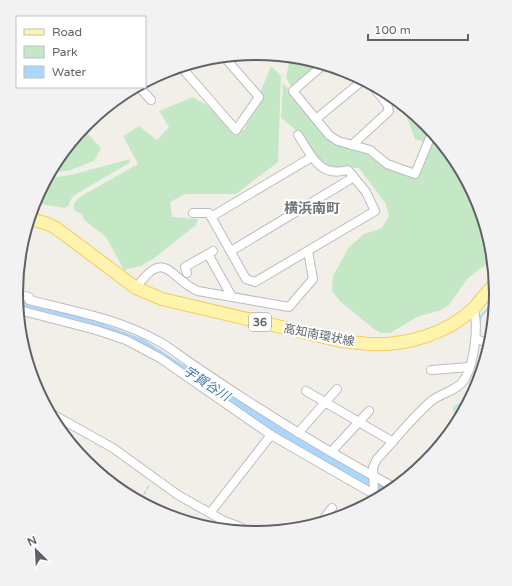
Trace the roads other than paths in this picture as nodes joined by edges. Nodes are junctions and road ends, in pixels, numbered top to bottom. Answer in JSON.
{"nodes":[{"id":1,"x":230,"y":61,"type":"edge"},
{"id":2,"x":319,"y":69,"type":"edge"},
{"id":3,"x":185,"y":71,"type":"edge"},
{"id":4,"x":359,"y":84,"type":"edge"},
{"id":5,"x":142,"y":90,"type":"edge"},
{"id":6,"x":151,"y":100,"type":"dead end"},
{"id":7,"x":389,"y":102,"type":"edge"},
{"id":8,"x":316,"y":119,"type":"junction"},
{"id":9,"x":298,"y":135,"type":"dead end"},
{"id":10,"x":430,"y":138,"type":"edge"},
{"id":11,"x":352,"y":145,"type":"junction"},
{"id":12,"x":312,"y":157,"type":"junction"},
{"id":13,"x":354,"y":177,"type":"junction"},
{"id":14,"x":193,"y":212,"type":"dead end"},
{"id":15,"x":211,"y":217,"type":"junction"},
{"id":16,"x":34,"y":220,"type":"edge"},
{"id":17,"x":230,"y":251,"type":"junction"},
{"id":18,"x":308,"y":251,"type":"junction"},
{"id":19,"x":187,"y":273,"type":"dead end"},
{"id":20,"x":136,"y":288,"type":"junction"},
{"id":21,"x":489,"y":290,"type":"edge"},
{"id":22,"x":23,"y":296,"type":"edge"},
{"id":23,"x":232,"y":297,"type":"junction"},
{"id":24,"x":473,"y":308,"type":"junction"},
{"id":25,"x":23,"y":311,"type":"edge"},
{"id":26,"x":475,"y":339,"type":"junction"},
{"id":27,"x":484,"y":341,"type":"edge"},
{"id":28,"x":194,"y":367,"type":"junction"},
{"id":29,"x":470,"y":367,"type":"junction"},
{"id":30,"x":431,"y":370,"type":"dead end"},
{"id":31,"x":188,"y":376,"type":"junction"},
{"id":32,"x":337,"y":389,"type":"dead end"},
{"id":33,"x":306,"y":391,"type":"dead end"},
{"id":34,"x":325,"y":402,"type":"junction"},
{"id":35,"x":369,"y":411,"type":"dead end"},
{"id":36,"x":60,"y":418,"type":"edge"},
{"id":37,"x":359,"y":422,"type":"junction"},
{"id":38,"x":298,"y":433,"type":"junction"},
{"id":39,"x":271,"y":435,"type":"junction"},
{"id":40,"x":393,"y":442,"type":"junction"},
{"id":41,"x":331,"y":452,"type":"junction"},
{"id":42,"x":374,"y":477,"type":"junction"},
{"id":43,"x":389,"y":484,"type":"edge"},
{"id":44,"x":374,"y":494,"type":"edge"},
{"id":45,"x":332,"y":508,"type":"dead end"},
{"id":46,"x":210,"y":513,"type":"junction"},
{"id":47,"x":328,"y":515,"type":"edge"},
{"id":48,"x":233,"y":525,"type":"edge"}],
"edges":[{"from":1,"to":3,"type":"street"},
{"from":2,"to":8,"type":"street"},
{"from":4,"to":8,"type":"street"},
{"from":5,"to":6,"type":"street"},
{"from":7,"to":11,"type":"street"},
{"from":8,"to":11,"type":"street"},
{"from":9,"to":12,"type":"street"},
{"from":10,"to":11,"type":"street"},
{"from":12,"to":13,"type":"street"},
{"from":12,"to":15,"type":"street"},
{"from":13,"to":17,"type":"street"},
{"from":13,"to":18,"type":"street"},
{"from":14,"to":15,"type":"street"},
{"from":15,"to":17,"type":"street"},
{"from":16,"to":20,"type":"main road","name":"高知南環状線","number":"36"},
{"from":17,"to":18,"type":"street"},
{"from":18,"to":23,"type":"street"},
{"from":19,"to":23,"type":"street"},
{"from":20,"to":23,"type":"street"},
{"from":20,"to":24,"type":"main road","name":"高知南環状線","number":"36"},
{"from":21,"to":24,"type":"main road","name":"高知南環状線","number":"36"},
{"from":22,"to":28,"type":"street"},
{"from":24,"to":26,"type":"street"},
{"from":25,"to":31,"type":"street"},
{"from":26,"to":27,"type":"street"},
{"from":26,"to":29,"type":"street"},
{"from":28,"to":31,"type":"street"},
{"from":28,"to":38,"type":"street"},
{"from":29,"to":30,"type":"street"},
{"from":29,"to":40,"type":"street"},
{"from":31,"to":39,"type":"street"},
{"from":32,"to":34,"type":"street"},
{"from":33,"to":34,"type":"street"},
{"from":34,"to":37,"type":"street"},
{"from":34,"to":38,"type":"street"},
{"from":35,"to":37,"type":"street"},
{"from":36,"to":46,"type":"street"},
{"from":37,"to":40,"type":"street"},
{"from":37,"to":41,"type":"street"},
{"from":38,"to":41,"type":"street"},
{"from":39,"to":44,"type":"street"},
{"from":39,"to":46,"type":"street"},
{"from":40,"to":42,"type":"street"},
{"from":41,"to":42,"type":"street"},
{"from":42,"to":43,"type":"street"},
{"from":42,"to":44,"type":"street"},
{"from":45,"to":47,"type":"street"},
{"from":46,"to":48,"type":"street"}]}
